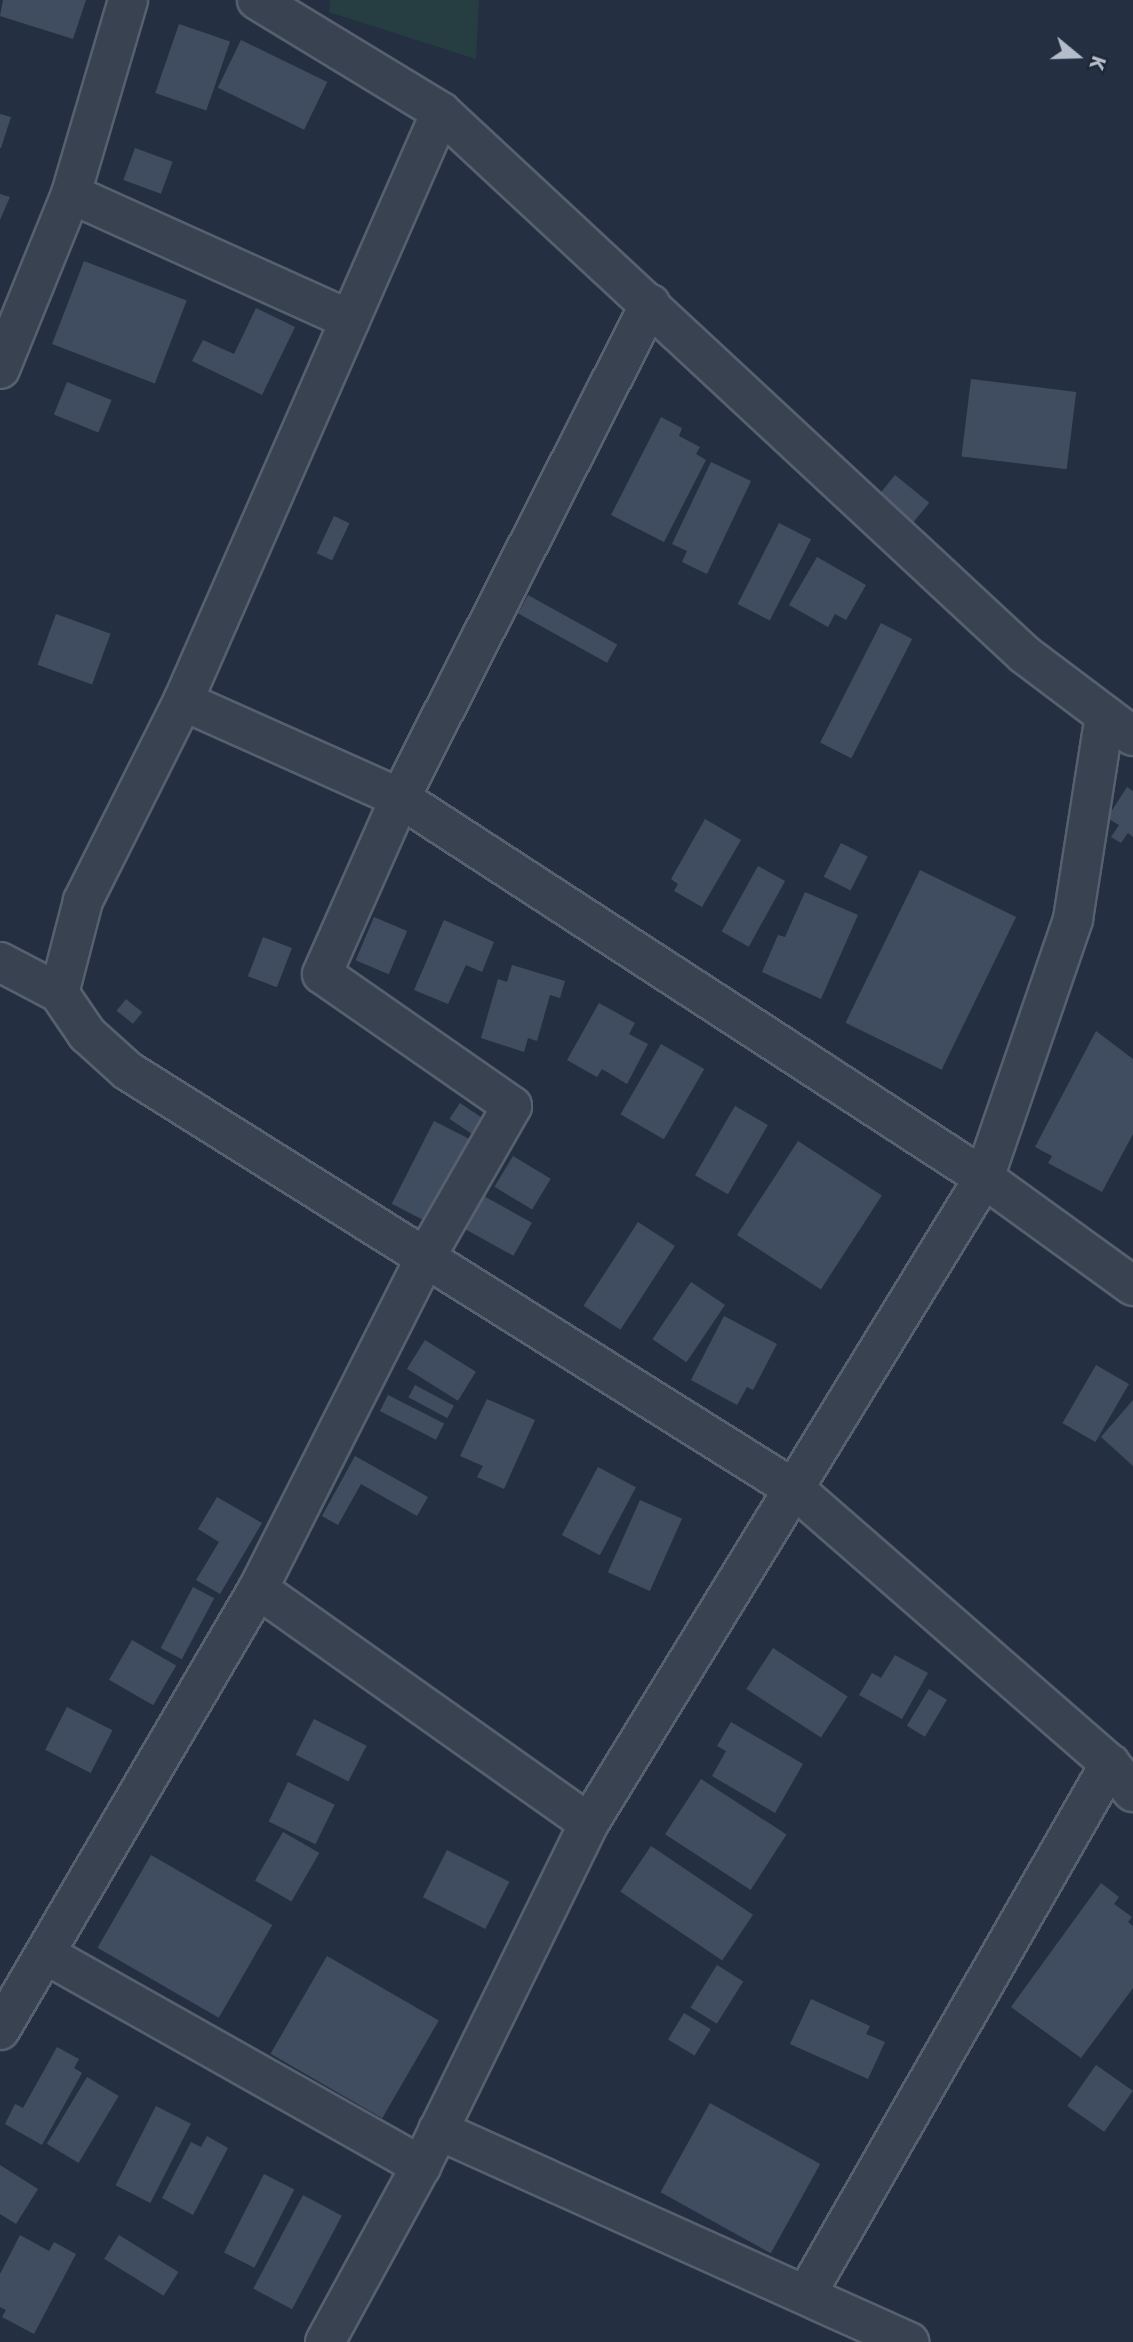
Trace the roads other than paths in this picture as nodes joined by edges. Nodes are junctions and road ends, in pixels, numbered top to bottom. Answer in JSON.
{"nodes":[{"id":1,"x":128,"y":0,"type":"edge"},
{"id":2,"x":257,"y":0,"type":"edge"},
{"id":3,"x":441,"y":112,"type":"junction"},
{"id":4,"x":71,"y":194,"type":"junction"},
{"id":5,"x":650,"y":304,"type":"junction"},
{"id":6,"x":350,"y":320,"type":"junction"},
{"id":7,"x":0,"y":369,"type":"edge"},
{"id":8,"x":183,"y":701,"type":"junction"},
{"id":9,"x":1119,"y":726,"type":"edge"},
{"id":10,"x":400,"y":798,"type":"junction"},
{"id":11,"x":0,"y":962,"type":"edge"},
{"id":12,"x":60,"y":993,"type":"junction"},
{"id":13,"x":984,"y":1178,"type":"junction"},
{"id":14,"x":425,"y":1258,"type":"junction"},
{"id":15,"x":1133,"y":1286,"type":"edge"},
{"id":16,"x":797,"y":1490,"type":"junction"},
{"id":17,"x":258,"y":1589,"type":"junction"},
{"id":18,"x":1122,"y":1778,"type":"edge"},
{"id":19,"x":589,"y":1823,"type":"junction"},
{"id":20,"x":46,"y":1954,"type":"junction"},
{"id":21,"x":0,"y":2030,"type":"edge"},
{"id":22,"x":438,"y":2130,"type":"junction"},
{"id":23,"x":421,"y":2165,"type":"junction"},
{"id":24,"x":807,"y":2293,"type":"junction"},
{"id":25,"x":325,"y":2342,"type":"edge"},
{"id":26,"x":909,"y":2342,"type":"edge"}],
"edges":[{"from":1,"to":4,"type":"street"},
{"from":2,"to":3,"type":"street"},
{"from":3,"to":5,"type":"street"},
{"from":3,"to":6,"type":"street"},
{"from":4,"to":6,"type":"street"},
{"from":4,"to":7,"type":"street"},
{"from":5,"to":9,"type":"street"},
{"from":5,"to":10,"type":"street"},
{"from":6,"to":8,"type":"street"},
{"from":8,"to":10,"type":"street"},
{"from":8,"to":12,"type":"street"},
{"from":9,"to":13,"type":"street"},
{"from":10,"to":13,"type":"street"},
{"from":10,"to":14,"type":"street"},
{"from":11,"to":12,"type":"street"},
{"from":12,"to":14,"type":"street"},
{"from":13,"to":15,"type":"street"},
{"from":13,"to":16,"type":"street"},
{"from":14,"to":16,"type":"street"},
{"from":14,"to":17,"type":"street"},
{"from":16,"to":18,"type":"street"},
{"from":16,"to":19,"type":"street"},
{"from":17,"to":19,"type":"street"},
{"from":17,"to":20,"type":"street"},
{"from":18,"to":24,"type":"street"},
{"from":19,"to":22,"type":"street"},
{"from":20,"to":21,"type":"street"},
{"from":20,"to":23,"type":"street"},
{"from":22,"to":23,"type":"street"},
{"from":22,"to":24,"type":"street"},
{"from":23,"to":25,"type":"street"},
{"from":24,"to":26,"type":"street"}]}
